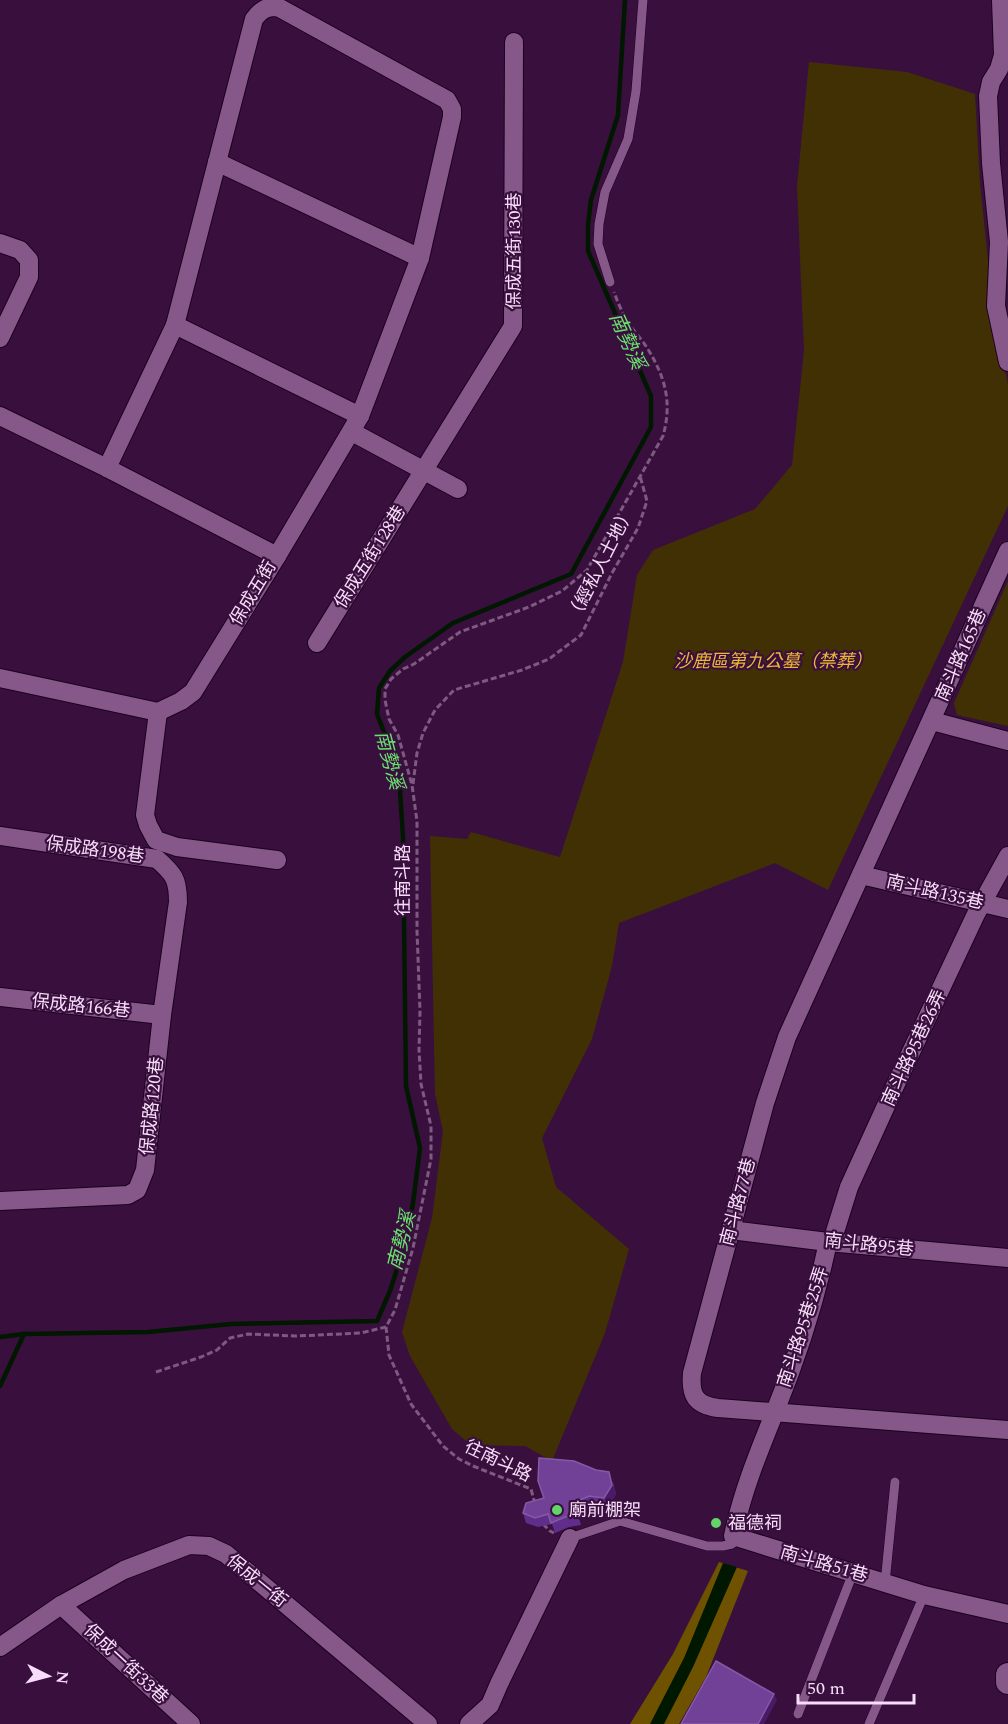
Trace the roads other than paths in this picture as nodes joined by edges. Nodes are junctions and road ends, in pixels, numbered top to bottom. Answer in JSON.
{"nodes":[{"id":1,"x":643,"y":0,"type":"edge"},
{"id":2,"x":1001,"y":0,"type":"edge"},
{"id":3,"x":514,"y":42,"type":"dead end"},
{"id":4,"x":216,"y":162,"type":"junction"},
{"id":5,"x":0,"y":243,"type":"edge"},
{"id":6,"x":420,"y":258,"type":"junction"},
{"id":7,"x":610,"y":282,"type":"road end"},
{"id":8,"x":175,"y":325,"type":"junction"},
{"id":9,"x":0,"y":338,"type":"edge"},
{"id":10,"x":1008,"y":362,"type":"edge"},
{"id":11,"x":0,"y":416,"type":"edge"},
{"id":12,"x":356,"y":424,"type":"junction"},
{"id":13,"x":107,"y":468,"type":"junction"},
{"id":14,"x":424,"y":470,"type":"junction"},
{"id":15,"x":458,"y":489,"type":"dead end"},
{"id":16,"x":1008,"y":551,"type":"edge"},
{"id":17,"x":277,"y":556,"type":"junction"},
{"id":18,"x":317,"y":643,"type":"dead end"},
{"id":19,"x":0,"y":678,"type":"edge"},
{"id":20,"x":158,"y":712,"type":"junction"},
{"id":21,"x":932,"y":721,"type":"junction"},
{"id":22,"x":1008,"y":741,"type":"edge"},
{"id":23,"x":0,"y":837,"type":"edge"},
{"id":24,"x":1008,"y":856,"type":"edge"},
{"id":25,"x":277,"y":860,"type":"dead end"},
{"id":26,"x":861,"y":875,"type":"junction"},
{"id":27,"x":178,"y":884,"type":"joint"},
{"id":28,"x":981,"y":903,"type":"junction"},
{"id":29,"x":1008,"y":909,"type":"edge"},
{"id":30,"x":0,"y":997,"type":"edge"},
{"id":31,"x":162,"y":1015,"type":"junction"},
{"id":32,"x":0,"y":1201,"type":"edge"},
{"id":33,"x":731,"y":1230,"type":"junction"},
{"id":34,"x":828,"y":1242,"type":"junction"},
{"id":35,"x":1008,"y":1258,"type":"edge"},
{"id":36,"x":775,"y":1411,"type":"junction"},
{"id":37,"x":1008,"y":1430,"type":"edge"},
{"id":38,"x":895,"y":1482,"type":"dead end"},
{"id":39,"x":733,"y":1536,"type":"junction"},
{"id":40,"x":570,"y":1538,"type":"joint"},
{"id":41,"x":853,"y":1573,"type":"junction"},
{"id":42,"x":885,"y":1583,"type":"junction"},
{"id":43,"x":924,"y":1595,"type":"junction"},
{"id":44,"x":62,"y":1605,"type":"junction"},
{"id":45,"x":1008,"y":1614,"type":"edge"},
{"id":46,"x":0,"y":1647,"type":"edge"},
{"id":47,"x":1008,"y":1675,"type":"edge"},
{"id":48,"x":1008,"y":1682,"type":"edge"},
{"id":49,"x":798,"y":1714,"type":"dead end"},
{"id":50,"x":191,"y":1724,"type":"edge"},
{"id":51,"x":428,"y":1724,"type":"edge"},
{"id":52,"x":469,"y":1724,"type":"edge"},
{"id":53,"x":869,"y":1724,"type":"edge"}],
"edges":[{"from":1,"to":7,"type":"lane"},
{"from":2,"to":10,"type":"street"},
{"from":3,"to":14,"type":"street","name":"保成五街130巷"},
{"from":4,"to":6,"type":"street"},
{"from":4,"to":6,"type":"street"},
{"from":4,"to":8,"type":"street"},
{"from":5,"to":9,"type":"street"},
{"from":6,"to":12,"type":"street"},
{"from":8,"to":12,"type":"street"},
{"from":8,"to":13,"type":"street"},
{"from":11,"to":13,"type":"street","name":"保成五街"},
{"from":12,"to":14,"type":"street"},
{"from":12,"to":17,"type":"street"},
{"from":13,"to":17,"type":"street","name":"保成五街"},
{"from":14,"to":15,"type":"street"},
{"from":14,"to":18,"type":"street","name":"保成五街128巷"},
{"from":16,"to":21,"type":"street","name":"南斗路165巷"},
{"from":17,"to":20,"type":"street","name":"保成五街"},
{"from":19,"to":20,"type":"street"},
{"from":20,"to":25,"type":"street"},
{"from":21,"to":22,"type":"street","name":"南斗路165巷"},
{"from":21,"to":26,"type":"street","name":"南斗路77巷"},
{"from":23,"to":27,"type":"street","name":"保成路198巷"},
{"from":24,"to":28,"type":"street","name":"南斗路95巷26弄"},
{"from":26,"to":28,"type":"street","name":"南斗路135巷"},
{"from":26,"to":33,"type":"street","name":"南斗路77巷"},
{"from":27,"to":31,"type":"street","name":"保成路120巷"},
{"from":28,"to":29,"type":"street","name":"南斗路135巷"},
{"from":28,"to":34,"type":"street","name":"南斗路95巷26弄"},
{"from":30,"to":31,"type":"street","name":"保成路166巷"},
{"from":31,"to":32,"type":"street","name":"保成路120巷"},
{"from":33,"to":34,"type":"street","name":"南斗路95巷"},
{"from":33,"to":36,"type":"street","name":"南斗路77巷"},
{"from":34,"to":35,"type":"street","name":"南斗路95巷"},
{"from":34,"to":36,"type":"street","name":"南斗路95巷25弄"},
{"from":36,"to":37,"type":"street","name":"南斗路77巷"},
{"from":36,"to":39,"type":"street"},
{"from":38,"to":42,"type":"lane"},
{"from":39,"to":40,"type":"lane"},
{"from":39,"to":41,"type":"street","name":"南斗路51巷"},
{"from":40,"to":52,"type":"street"},
{"from":41,"to":42,"type":"street","name":"南斗路51巷"},
{"from":41,"to":49,"type":"lane"},
{"from":42,"to":43,"type":"street","name":"南斗路51巷"},
{"from":43,"to":45,"type":"street","name":"南斗路51巷"},
{"from":43,"to":53,"type":"lane"},
{"from":44,"to":46,"type":"street","name":"保成一街"},
{"from":44,"to":50,"type":"street","name":"保成一街33巷"},
{"from":44,"to":51,"type":"street","name":"保成一街"},
{"from":47,"to":48,"type":"street"}]}
